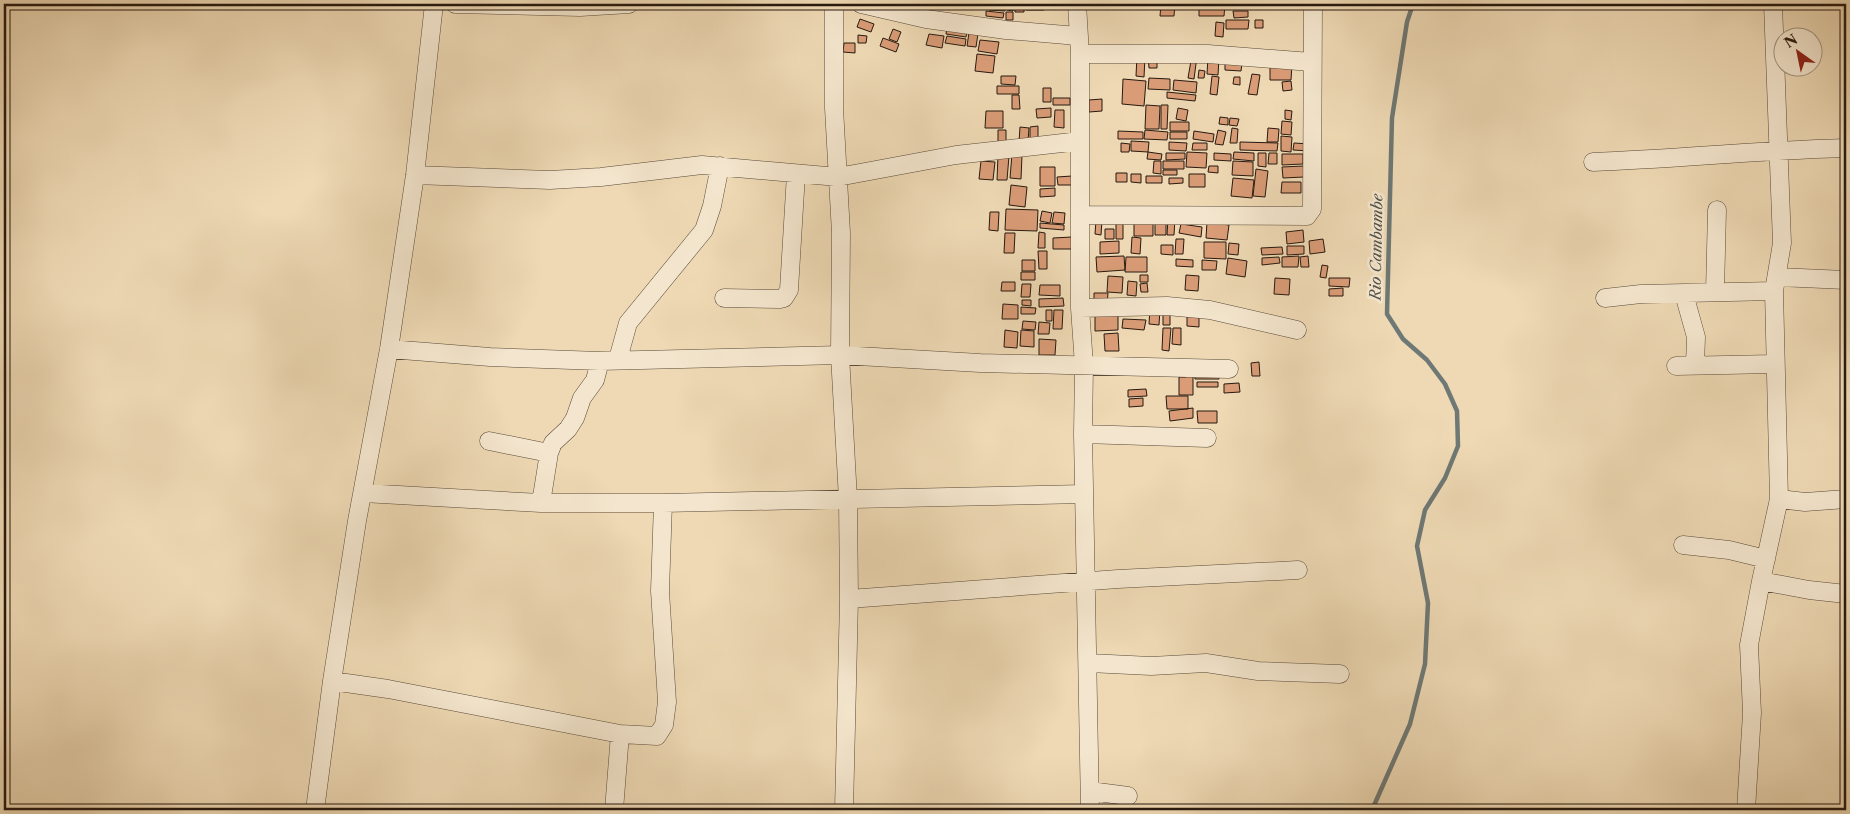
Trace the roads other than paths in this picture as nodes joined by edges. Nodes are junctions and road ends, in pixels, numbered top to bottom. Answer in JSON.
{"nodes":[{"id":1,"x":434,"y":4,"type":"edge"},
{"id":2,"x":455,"y":4,"type":"edge"},
{"id":3,"x":629,"y":4,"type":"edge"},
{"id":4,"x":834,"y":4,"type":"edge"},
{"id":5,"x":861,"y":4,"type":"edge"},
{"id":6,"x":1077,"y":4,"type":"edge"},
{"id":7,"x":1313,"y":4,"type":"edge"},
{"id":8,"x":1773,"y":4,"type":"edge"},
{"id":9,"x":1078,"y":36,"type":"junction"},
{"id":10,"x":1080,"y":54,"type":"junction"},
{"id":11,"x":1312,"y":62,"type":"junction"},
{"id":12,"x":1080,"y":141,"type":"junction"},
{"id":13,"x":1846,"y":148,"type":"edge"},
{"id":14,"x":1780,"y":149,"type":"junction"},
{"id":15,"x":1593,"y":162,"type":"dead end"},
{"id":16,"x":720,"y":166,"type":"junction"},
{"id":17,"x":796,"y":174,"type":"junction"},
{"id":18,"x":415,"y":175,"type":"junction"},
{"id":19,"x":838,"y":177,"type":"junction"},
{"id":20,"x":1717,"y":210,"type":"dead end"},
{"id":21,"x":1081,"y":214,"type":"junction"},
{"id":22,"x":1846,"y":280,"type":"edge"},
{"id":23,"x":1775,"y":284,"type":"junction"},
{"id":24,"x":1715,"y":292,"type":"junction"},
{"id":25,"x":1684,"y":294,"type":"junction"},
{"id":26,"x":724,"y":298,"type":"dead end"},
{"id":27,"x":1605,"y":298,"type":"dead end"},
{"id":28,"x":1080,"y":308,"type":"junction"},
{"id":29,"x":1297,"y":330,"type":"dead end"},
{"id":30,"x":390,"y":349,"type":"junction"},
{"id":31,"x":840,"y":355,"type":"junction"},
{"id":32,"x":618,"y":359,"type":"junction"},
{"id":33,"x":600,"y":361,"type":"junction"},
{"id":34,"x":1774,"y":364,"type":"junction"},
{"id":35,"x":1084,"y":365,"type":"junction"},
{"id":36,"x":1676,"y":366,"type":"dead end"},
{"id":37,"x":1695,"y":366,"type":"junction"},
{"id":38,"x":1228,"y":369,"type":"dead end"},
{"id":39,"x":1083,"y":434,"type":"junction"},
{"id":40,"x":1207,"y":438,"type":"dead end"},
{"id":41,"x":489,"y":441,"type":"dead end"},
{"id":42,"x":549,"y":453,"type":"junction"},
{"id":43,"x":362,"y":493,"type":"junction"},
{"id":44,"x":1084,"y":494,"type":"junction"},
{"id":45,"x":848,"y":499,"type":"junction"},
{"id":46,"x":1779,"y":499,"type":"junction"},
{"id":47,"x":1846,"y":499,"type":"edge"},
{"id":48,"x":541,"y":503,"type":"junction"},
{"id":49,"x":663,"y":503,"type":"junction"},
{"id":50,"x":1683,"y":545,"type":"dead end"},
{"id":51,"x":1766,"y":559,"type":"junction"},
{"id":52,"x":1298,"y":570,"type":"dead end"},
{"id":53,"x":1761,"y":580,"type":"junction"},
{"id":54,"x":1086,"y":582,"type":"junction"},
{"id":55,"x":1846,"y":594,"type":"edge"},
{"id":56,"x":849,"y":599,"type":"junction"},
{"id":57,"x":1089,"y":663,"type":"junction"},
{"id":58,"x":1340,"y":674,"type":"dead end"},
{"id":59,"x":332,"y":681,"type":"junction"},
{"id":60,"x":620,"y":734,"type":"junction"},
{"id":61,"x":1090,"y":791,"type":"junction"},
{"id":62,"x":1128,"y":796,"type":"dead end"},
{"id":63,"x":315,"y":810,"type":"edge"},
{"id":64,"x":614,"y":810,"type":"edge"},
{"id":65,"x":844,"y":810,"type":"edge"},
{"id":66,"x":1090,"y":810,"type":"edge"},
{"id":67,"x":1746,"y":810,"type":"edge"}],
"edges":[{"from":1,"to":18,"type":"street"},
{"from":2,"to":3,"type":"street"},
{"from":4,"to":19,"type":"street"},
{"from":5,"to":9,"type":"street"},
{"from":6,"to":9,"type":"street"},
{"from":7,"to":11,"type":"street"},
{"from":8,"to":14,"type":"street"},
{"from":9,"to":10,"type":"street"},
{"from":10,"to":11,"type":"street"},
{"from":10,"to":12,"type":"street"},
{"from":11,"to":21,"type":"street"},
{"from":12,"to":19,"type":"street"},
{"from":12,"to":21,"type":"street"},
{"from":13,"to":14,"type":"street"},
{"from":14,"to":15,"type":"street"},
{"from":14,"to":23,"type":"street"},
{"from":16,"to":17,"type":"street"},
{"from":16,"to":18,"type":"street"},
{"from":16,"to":32,"type":"street"},
{"from":17,"to":19,"type":"street"},
{"from":17,"to":26,"type":"street"},
{"from":18,"to":30,"type":"street"},
{"from":19,"to":31,"type":"street"},
{"from":20,"to":24,"type":"street"},
{"from":21,"to":28,"type":"street"},
{"from":22,"to":23,"type":"street"},
{"from":23,"to":24,"type":"street"},
{"from":23,"to":34,"type":"street"},
{"from":24,"to":25,"type":"street"},
{"from":25,"to":27,"type":"street"},
{"from":25,"to":37,"type":"street"},
{"from":28,"to":29,"type":"street"},
{"from":28,"to":35,"type":"street"},
{"from":30,"to":33,"type":"street"},
{"from":30,"to":43,"type":"street"},
{"from":31,"to":32,"type":"street"},
{"from":31,"to":35,"type":"street"},
{"from":31,"to":45,"type":"street"},
{"from":32,"to":33,"type":"street"},
{"from":33,"to":42,"type":"street"},
{"from":34,"to":37,"type":"street"},
{"from":34,"to":46,"type":"street"},
{"from":35,"to":38,"type":"street"},
{"from":35,"to":39,"type":"street"},
{"from":36,"to":37,"type":"street"},
{"from":39,"to":40,"type":"street"},
{"from":39,"to":44,"type":"street"},
{"from":41,"to":42,"type":"street"},
{"from":42,"to":48,"type":"street"},
{"from":43,"to":48,"type":"street"},
{"from":43,"to":59,"type":"street"},
{"from":44,"to":45,"type":"street"},
{"from":44,"to":54,"type":"street"},
{"from":45,"to":49,"type":"street"},
{"from":45,"to":56,"type":"street"},
{"from":46,"to":47,"type":"street"},
{"from":46,"to":51,"type":"street"},
{"from":48,"to":49,"type":"street"},
{"from":49,"to":60,"type":"street"},
{"from":50,"to":51,"type":"street"},
{"from":51,"to":53,"type":"street"},
{"from":52,"to":54,"type":"street"},
{"from":53,"to":55,"type":"street"},
{"from":53,"to":67,"type":"street"},
{"from":54,"to":56,"type":"street"},
{"from":54,"to":57,"type":"street"},
{"from":56,"to":65,"type":"street"},
{"from":57,"to":58,"type":"street"},
{"from":57,"to":61,"type":"street"},
{"from":59,"to":60,"type":"street"},
{"from":59,"to":63,"type":"street"},
{"from":60,"to":64,"type":"street"},
{"from":61,"to":62,"type":"street"},
{"from":61,"to":66,"type":"street"}]}
